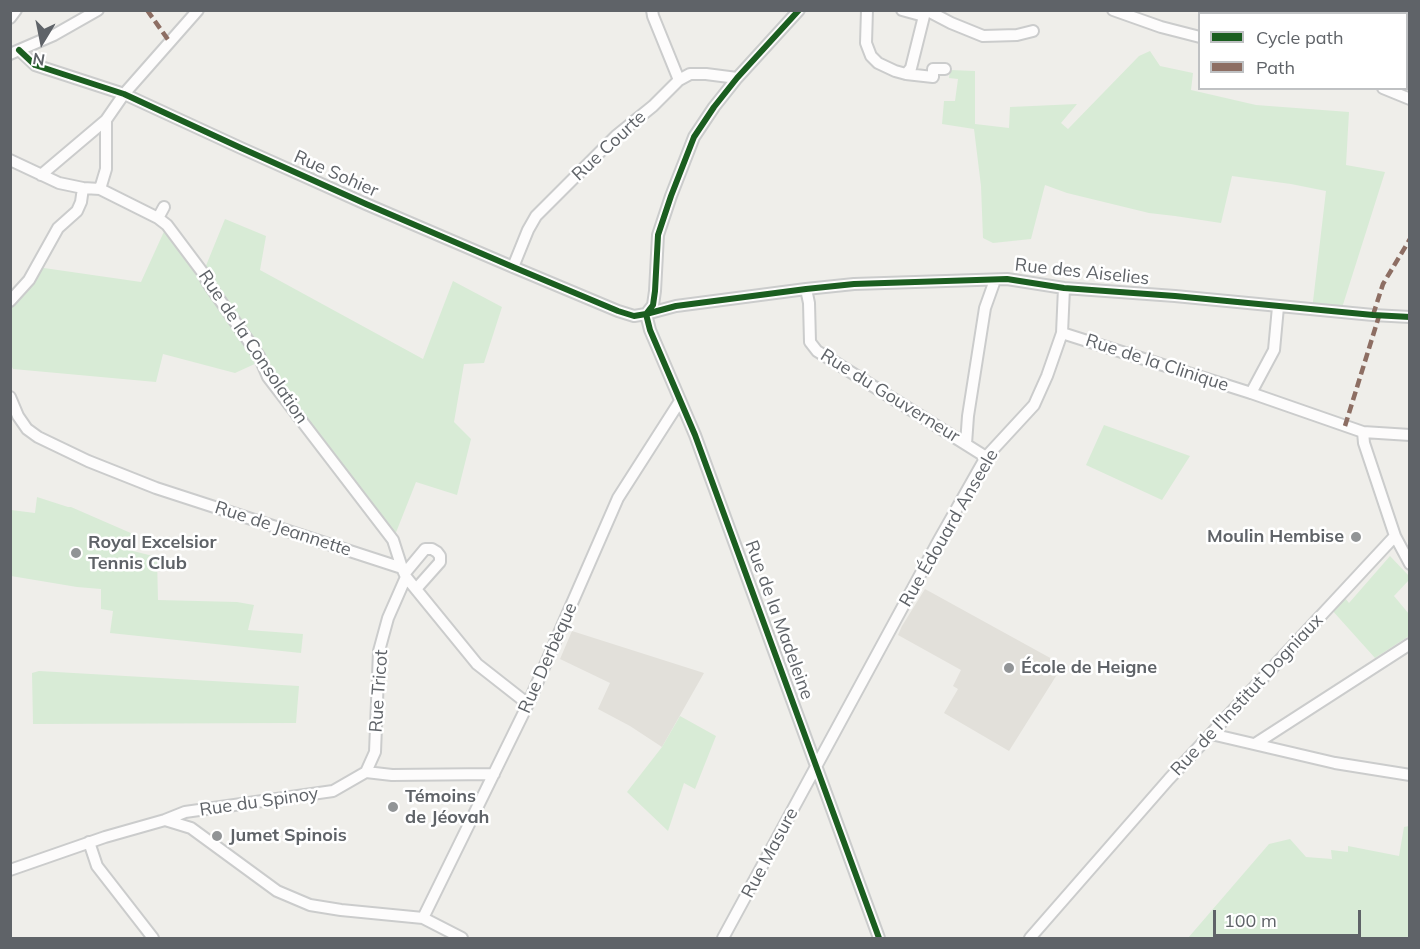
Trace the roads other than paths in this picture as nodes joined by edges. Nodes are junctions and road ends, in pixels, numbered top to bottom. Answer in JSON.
{"nodes":[{"id":1,"x":16,"y":10,"type":"edge"},
{"id":2,"x":98,"y":10,"type":"edge"},
{"id":3,"x":198,"y":10,"type":"edge"},
{"id":4,"x":652,"y":10,"type":"edge"},
{"id":5,"x":799,"y":10,"type":"edge"},
{"id":6,"x":867,"y":10,"type":"edge"},
{"id":7,"x":902,"y":10,"type":"edge"},
{"id":8,"x":1113,"y":10,"type":"edge"},
{"id":9,"x":929,"y":12,"type":"edge"},
{"id":10,"x":10,"y":18,"type":"edge"},
{"id":11,"x":1033,"y":31,"type":"dead end"},
{"id":12,"x":1198,"y":36,"type":"edge"},
{"id":13,"x":15,"y":52,"type":"edge"},
{"id":14,"x":945,"y":69,"type":"dead end"},
{"id":15,"x":906,"y":74,"type":"junction"},
{"id":16,"x":737,"y":78,"type":"junction"},
{"id":17,"x":680,"y":80,"type":"junction"},
{"id":18,"x":1388,"y":90,"type":"edge"},
{"id":19,"x":124,"y":94,"type":"junction"},
{"id":20,"x":1410,"y":99,"type":"edge"},
{"id":21,"x":106,"y":120,"type":"junction"},
{"id":22,"x":10,"y":160,"type":"edge"},
{"id":23,"x":41,"y":175,"type":"junction"},
{"id":24,"x":83,"y":188,"type":"junction"},
{"id":25,"x":100,"y":189,"type":"junction"},
{"id":26,"x":164,"y":207,"type":"dead end"},
{"id":27,"x":158,"y":218,"type":"junction"},
{"id":28,"x":513,"y":267,"type":"junction"},
{"id":29,"x":994,"y":280,"type":"junction"},
{"id":30,"x":1064,"y":288,"type":"junction"},
{"id":31,"x":806,"y":289,"type":"junction"},
{"id":32,"x":10,"y":301,"type":"edge"},
{"id":33,"x":1278,"y":307,"type":"junction"},
{"id":34,"x":646,"y":314,"type":"junction"},
{"id":35,"x":1410,"y":317,"type":"edge"},
{"id":36,"x":1062,"y":333,"type":"junction"},
{"id":37,"x":1251,"y":393,"type":"junction"},
{"id":38,"x":10,"y":397,"type":"edge"},
{"id":39,"x":680,"y":401,"type":"junction"},
{"id":40,"x":1363,"y":432,"type":"junction"},
{"id":41,"x":1410,"y":435,"type":"edge"},
{"id":42,"x":966,"y":444,"type":"junction"},
{"id":43,"x":986,"y":457,"type":"junction"},
{"id":44,"x":1395,"y":536,"type":"junction"},
{"id":45,"x":1410,"y":564,"type":"edge"},
{"id":46,"x":404,"y":573,"type":"junction"},
{"id":47,"x":416,"y":589,"type":"junction"},
{"id":48,"x":1410,"y":644,"type":"edge"},
{"id":49,"x":528,"y":704,"type":"junction"},
{"id":50,"x":1211,"y":734,"type":"junction"},
{"id":51,"x":1255,"y":744,"type":"junction"},
{"id":52,"x":816,"y":767,"type":"junction"},
{"id":53,"x":366,"y":772,"type":"junction"},
{"id":54,"x":494,"y":774,"type":"junction"},
{"id":55,"x":1410,"y":775,"type":"edge"},
{"id":56,"x":165,"y":820,"type":"junction"},
{"id":57,"x":89,"y":842,"type":"junction"},
{"id":58,"x":10,"y":870,"type":"edge"},
{"id":59,"x":423,"y":918,"type":"junction"},
{"id":60,"x":153,"y":939,"type":"edge"},
{"id":61,"x":462,"y":939,"type":"edge"},
{"id":62,"x":723,"y":939,"type":"edge"},
{"id":63,"x":879,"y":939,"type":"edge"},
{"id":64,"x":1030,"y":939,"type":"edge"}],
"edges":[{"from":1,"to":10,"type":"street"},
{"from":2,"to":13,"type":"street"},
{"from":3,"to":19,"type":"street"},
{"from":4,"to":17,"type":"street"},
{"from":5,"to":16,"type":"street"},
{"from":6,"to":15,"type":"street"},
{"from":7,"to":9,"type":"street"},
{"from":8,"to":12,"type":"street"},
{"from":9,"to":11,"type":"street"},
{"from":9,"to":15,"type":"street"},
{"from":13,"to":19,"type":"street","name":"Rue Sohier"},
{"from":14,"to":15,"type":"street"},
{"from":16,"to":17,"type":"street"},
{"from":16,"to":34,"type":"street"},
{"from":17,"to":28,"type":"street","name":"Rue Courte"},
{"from":18,"to":20,"type":"street"},
{"from":19,"to":21,"type":"street"},
{"from":19,"to":28,"type":"street","name":"Rue Sohier"},
{"from":21,"to":23,"type":"street"},
{"from":21,"to":25,"type":"street"},
{"from":22,"to":23,"type":"street"},
{"from":23,"to":24,"type":"street"},
{"from":24,"to":25,"type":"street"},
{"from":24,"to":32,"type":"street"},
{"from":25,"to":27,"type":"street"},
{"from":26,"to":27,"type":"street"},
{"from":27,"to":46,"type":"street","name":"Rue de la Consolation"},
{"from":28,"to":34,"type":"street","name":"Rue Sohier"},
{"from":29,"to":30,"type":"street","name":"Rue des Aiselies"},
{"from":29,"to":31,"type":"street","name":"Rue des Aiselies"},
{"from":29,"to":42,"type":"street"},
{"from":30,"to":33,"type":"street","name":"Rue des Aiselies"},
{"from":30,"to":36,"type":"street","name":"Rue Édouard Anseele"},
{"from":31,"to":34,"type":"street","name":"Rue des Aiselies"},
{"from":31,"to":42,"type":"street","name":"Rue du Gouverneur"},
{"from":33,"to":35,"type":"street","name":"Rue des Aiselies"},
{"from":33,"to":37,"type":"street","name":"Rue de la Clinique"},
{"from":34,"to":39,"type":"street","name":"Rue de la Madeleine"},
{"from":36,"to":37,"type":"street","name":"Rue de la Clinique"},
{"from":36,"to":43,"type":"street","name":"Rue Édouard Anseele"},
{"from":37,"to":40,"type":"street","name":"Rue de la Clinique"},
{"from":38,"to":46,"type":"street","name":"Rue de Jeannette"},
{"from":39,"to":49,"type":"street","name":"Rue Derbèque"},
{"from":39,"to":52,"type":"street","name":"Rue de la Madeleine"},
{"from":40,"to":41,"type":"street","name":"Rue de la Clinique"},
{"from":40,"to":44,"type":"street"},
{"from":42,"to":43,"type":"street","name":"Rue du Gouverneur"},
{"from":43,"to":52,"type":"street","name":"Rue Édouard Anseele"},
{"from":44,"to":45,"type":"street"},
{"from":44,"to":50,"type":"street","name":"Rue de l'Institut Dogniaux"},
{"from":46,"to":47,"type":"street"},
{"from":46,"to":47,"type":"street","name":"Rue Tricot"},
{"from":46,"to":53,"type":"street","name":"Rue Tricot"},
{"from":47,"to":49,"type":"street"},
{"from":48,"to":51,"type":"street"},
{"from":49,"to":54,"type":"street","name":"Rue Derbèque"},
{"from":50,"to":51,"type":"street"},
{"from":50,"to":64,"type":"street","name":"Rue de l'Institut Dogniaux"},
{"from":51,"to":55,"type":"street"},
{"from":52,"to":62,"type":"street","name":"Rue Masure"},
{"from":52,"to":63,"type":"street","name":"Rue de la Madeleine"},
{"from":53,"to":54,"type":"street"},
{"from":53,"to":56,"type":"street","name":"Rue du Spinoy"},
{"from":54,"to":59,"type":"street","name":"Rue Derbèque"},
{"from":56,"to":57,"type":"street","name":"Rue du Spinoy"},
{"from":56,"to":59,"type":"street"},
{"from":57,"to":58,"type":"street","name":"Rue du Spinoy"},
{"from":57,"to":60,"type":"street"},
{"from":59,"to":61,"type":"street"}]}
